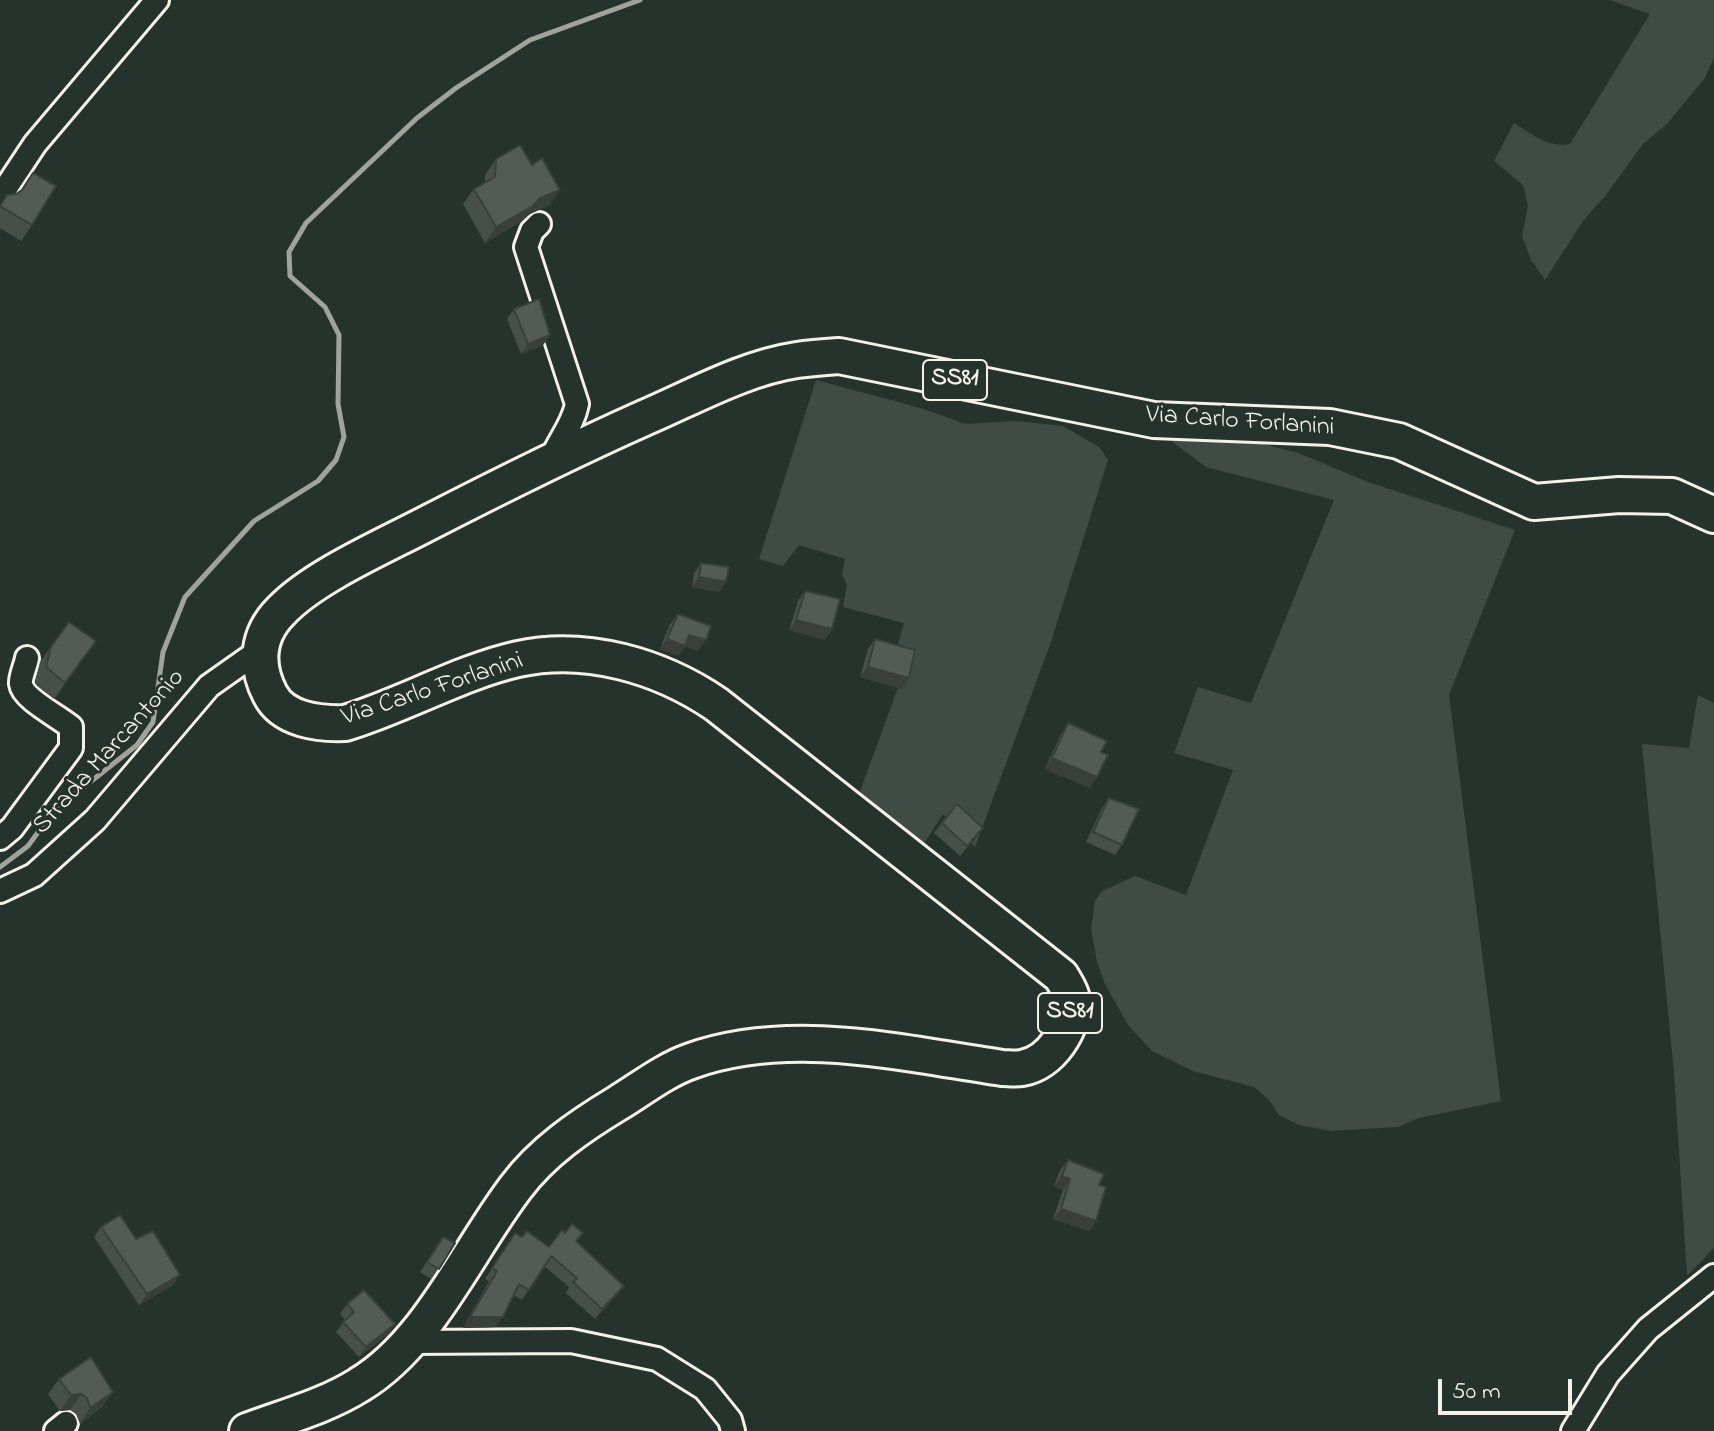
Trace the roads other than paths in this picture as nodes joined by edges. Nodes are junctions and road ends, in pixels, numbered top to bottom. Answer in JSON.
{"nodes":[{"id":1,"x":157,"y":0,"type":"edge"},
{"id":2,"x":0,"y":197,"type":"edge"},
{"id":3,"x":539,"y":224,"type":"dead end"},
{"id":4,"x":551,"y":460,"type":"junction"},
{"id":5,"x":1714,"y":515,"type":"edge"},
{"id":6,"x":260,"y":650,"type":"junction"},
{"id":7,"x":27,"y":658,"type":"dead end"},
{"id":8,"x":0,"y":838,"type":"edge"},
{"id":9,"x":0,"y":891,"type":"edge"},
{"id":10,"x":1714,"y":1276,"type":"edge"},
{"id":11,"x":408,"y":1342,"type":"junction"},
{"id":12,"x":247,"y":1431,"type":"edge"},
{"id":13,"x":733,"y":1431,"type":"edge"},
{"id":14,"x":1573,"y":1431,"type":"edge"}],
"edges":[{"from":1,"to":2,"type":"street"},
{"from":3,"to":4,"type":"street"},
{"from":4,"to":5,"type":"main road","name":"Via Carlo Forlanini","number":"SS81"},
{"from":4,"to":6,"type":"main road","name":"Via Carlo Forlanini","number":"SS81"},
{"from":6,"to":9,"type":"street","name":"Strada Marcantonio"},
{"from":6,"to":11,"type":"main road","name":"Via Carlo Forlanini","number":"SS81"},
{"from":7,"to":8,"type":"street"},
{"from":10,"to":14,"type":"street"},
{"from":11,"to":12,"type":"main road","name":"Via Carlo Forlanini","number":"SS81"},
{"from":11,"to":13,"type":"street"}]}
